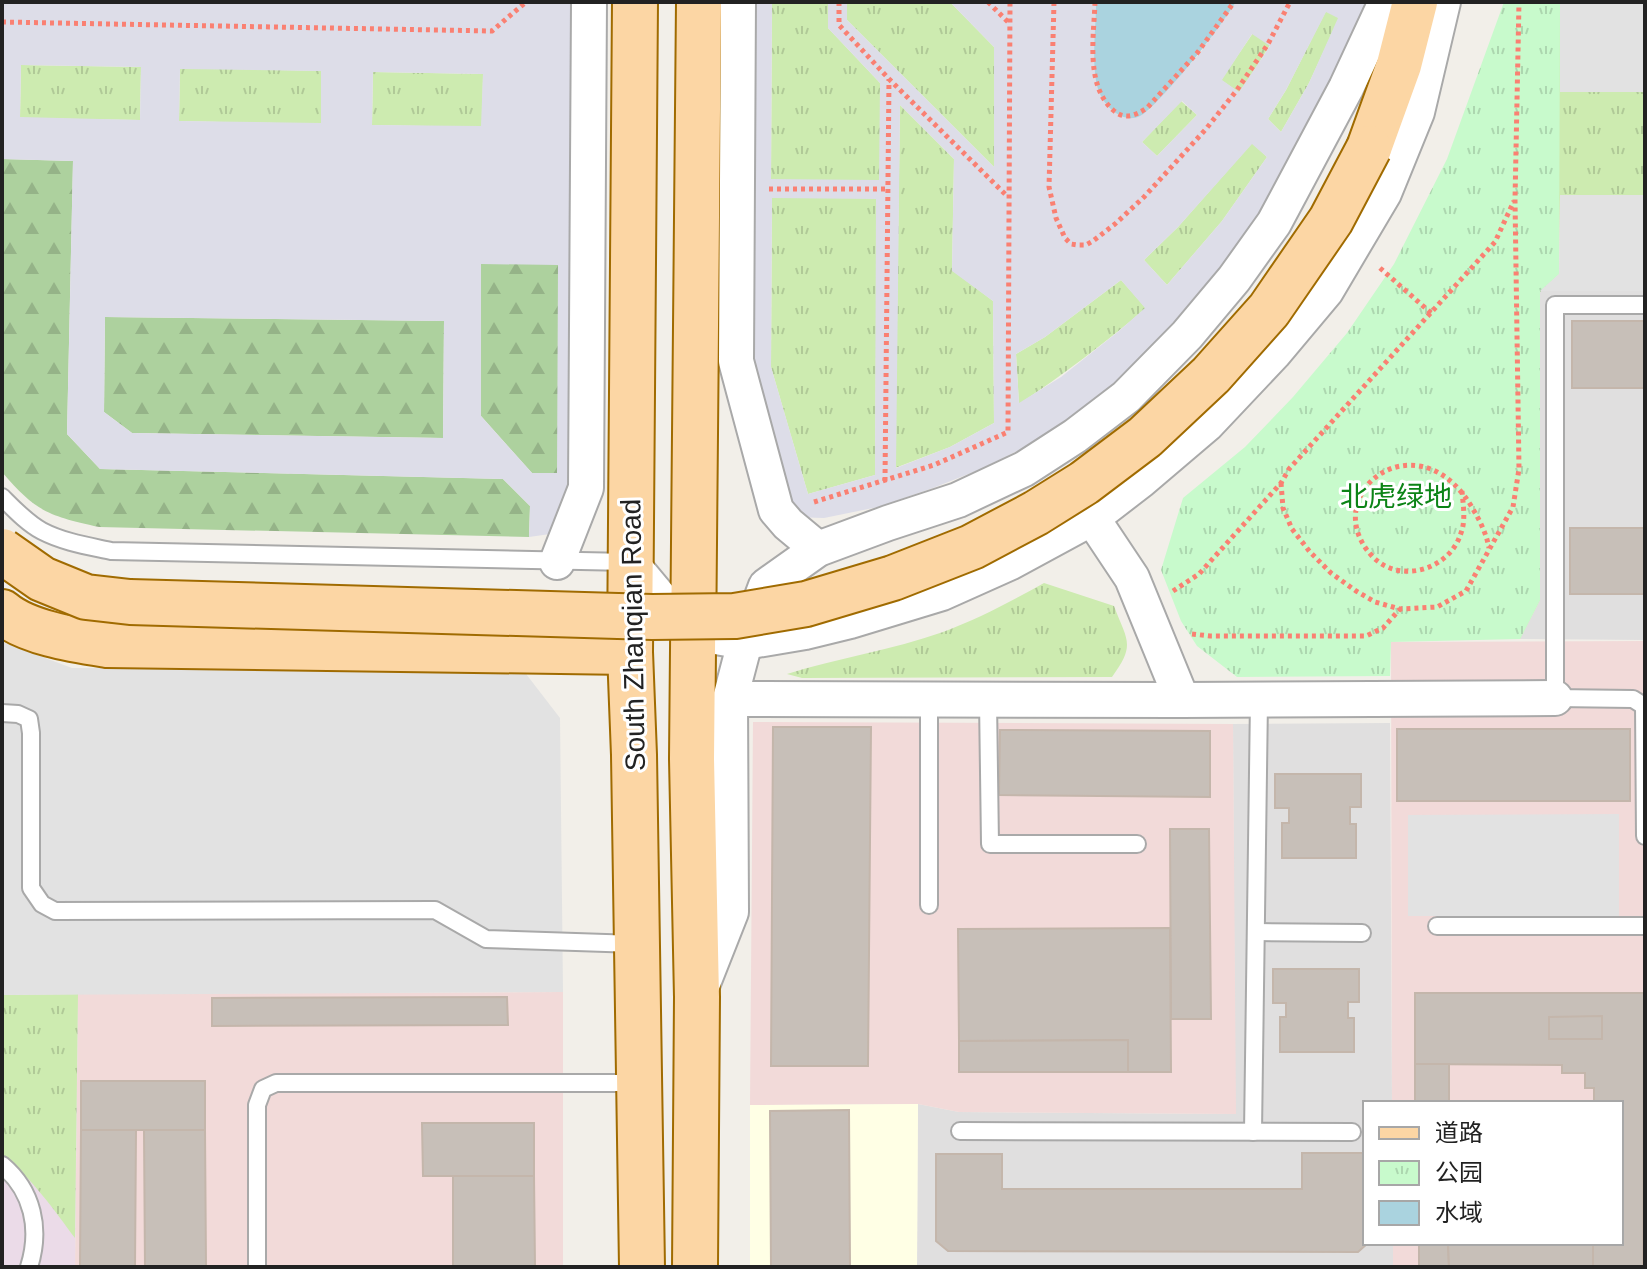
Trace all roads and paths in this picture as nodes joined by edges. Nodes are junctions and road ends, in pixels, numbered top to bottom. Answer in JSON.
{"nodes":[{"id":1,"x":526,"y":2,"type":"edge"},
{"id":2,"x":589,"y":2,"type":"edge"},
{"id":3,"x":635,"y":2,"type":"edge"},
{"id":4,"x":699,"y":2,"type":"edge"},
{"id":5,"x":738,"y":2,"type":"edge"},
{"id":6,"x":839,"y":2,"type":"edge"},
{"id":7,"x":988,"y":2,"type":"edge"},
{"id":8,"x":1010,"y":2,"type":"edge"},
{"id":9,"x":1054,"y":2,"type":"edge"},
{"id":10,"x":1095,"y":2,"type":"edge"},
{"id":11,"x":1234,"y":2,"type":"edge"},
{"id":12,"x":1290,"y":2,"type":"edge"},
{"id":13,"x":1386,"y":2,"type":"edge"},
{"id":14,"x":1415,"y":2,"type":"edge"},
{"id":15,"x":1443,"y":2,"type":"edge"},
{"id":16,"x":1519,"y":2,"type":"edge"},
{"id":17,"x":2,"y":22,"type":"edge"},
{"id":18,"x":1010,"y":25,"type":"junction"},
{"id":19,"x":889,"y":79,"type":"junction"},
{"id":20,"x":760,"y":189,"type":"dead end"},
{"id":21,"x":888,"y":189,"type":"junction"},
{"id":22,"x":1008,"y":197,"type":"junction"},
{"id":23,"x":1515,"y":200,"type":"junction"},
{"id":24,"x":1380,"y":268,"type":"dead end"},
{"id":25,"x":1645,"y":305,"type":"edge"},
{"id":26,"x":1431,"y":313,"type":"junction"},
{"id":27,"x":885,"y":481,"type":"junction"},
{"id":28,"x":1281,"y":483,"type":"junction"},
{"id":29,"x":1462,"y":491,"type":"junction"},
{"id":30,"x":2,"y":497,"type":"edge"},
{"id":31,"x":807,"y":503,"type":"dead end"},
{"id":32,"x":1092,"y":518,"type":"junction"},
{"id":33,"x":818,"y":549,"type":"junction"},
{"id":34,"x":1490,"y":549,"type":"junction"},
{"id":35,"x":2,"y":551,"type":"edge"},
{"id":36,"x":557,"y":562,"type":"junction"},
{"id":37,"x":630,"y":562,"type":"junction"},
{"id":38,"x":1164,"y":597,"type":"dead end"},
{"id":39,"x":1400,"y":609,"type":"junction"},
{"id":40,"x":2,"y":612,"type":"edge"},
{"id":41,"x":693,"y":633,"type":"junction"},
{"id":42,"x":1186,"y":634,"type":"dead end"},
{"id":43,"x":745,"y":642,"type":"junction"},
{"id":44,"x":630,"y":652,"type":"junction"},
{"id":45,"x":1555,"y":698,"type":"junction"},
{"id":46,"x":730,"y":699,"type":"junction"},
{"id":47,"x":929,"y":700,"type":"junction"},
{"id":48,"x":988,"y":700,"type":"junction"},
{"id":49,"x":1182,"y":700,"type":"junction"},
{"id":50,"x":1259,"y":700,"type":"junction"},
{"id":51,"x":1645,"y":706,"type":"edge"},
{"id":52,"x":2,"y":713,"type":"edge"},
{"id":53,"x":1645,"y":836,"type":"edge"},
{"id":54,"x":1137,"y":844,"type":"dead end"},
{"id":55,"x":929,"y":905,"type":"dead end"},
{"id":56,"x":1437,"y":926,"type":"dead end"},
{"id":57,"x":1645,"y":926,"type":"edge"},
{"id":58,"x":1256,"y":932,"type":"junction"},
{"id":59,"x":1362,"y":933,"type":"dead end"},
{"id":60,"x":637,"y":944,"type":"junction"},
{"id":61,"x":697,"y":997,"type":"junction"},
{"id":62,"x":640,"y":1083,"type":"junction"},
{"id":63,"x":960,"y":1131,"type":"dead end"},
{"id":64,"x":1253,"y":1132,"type":"junction"},
{"id":65,"x":1352,"y":1132,"type":"dead end"},
{"id":66,"x":2,"y":1165,"type":"edge"},
{"id":67,"x":29,"y":1267,"type":"edge"},
{"id":68,"x":257,"y":1267,"type":"edge"},
{"id":69,"x":642,"y":1267,"type":"edge"},
{"id":70,"x":695,"y":1267,"type":"edge"}],
"edges":[{"from":1,"to":17,"type":"path"},
{"from":2,"to":36,"type":"street"},
{"from":3,"to":37,"type":"main road","name":"South Zhanqian Road"},
{"from":4,"to":41,"type":"main road","name":"South Zhanqian Road"},
{"from":5,"to":33,"type":"street"},
{"from":6,"to":19,"type":"path"},
{"from":7,"to":18,"type":"path"},
{"from":8,"to":18,"type":"path"},
{"from":9,"to":12,"type":"path"},
{"from":10,"to":11,"type":"path"},
{"from":13,"to":33,"type":"street"},
{"from":14,"to":35,"type":"main road","bridge":true},
{"from":15,"to":32,"type":"street"},
{"from":16,"to":23,"type":"path"},
{"from":18,"to":22,"type":"path"},
{"from":19,"to":21,"type":"path"},
{"from":19,"to":22,"type":"path"},
{"from":20,"to":21,"type":"path"},
{"from":21,"to":27,"type":"path"},
{"from":22,"to":27,"type":"path"},
{"from":23,"to":26,"type":"path"},
{"from":23,"to":34,"type":"path"},
{"from":24,"to":26,"type":"path"},
{"from":25,"to":45,"type":"lane"},
{"from":26,"to":28,"type":"path"},
{"from":27,"to":31,"type":"path"},
{"from":28,"to":38,"type":"path"},
{"from":28,"to":39,"type":"path"},
{"from":29,"to":29,"type":"path"},
{"from":29,"to":34,"type":"path"},
{"from":30,"to":36,"type":"lane"},
{"from":32,"to":43,"type":"street"},
{"from":32,"to":49,"type":"street"},
{"from":33,"to":43,"type":"street"},
{"from":34,"to":39,"type":"path"},
{"from":36,"to":37,"type":"lane"},
{"from":37,"to":41,"type":"street"},
{"from":37,"to":44,"type":"main road","name":"South Zhanqian Road"},
{"from":39,"to":42,"type":"path"},
{"from":40,"to":44,"type":"main road"},
{"from":41,"to":43,"type":"street"},
{"from":41,"to":61,"type":"main road","name":"South Zhanqian Road"},
{"from":43,"to":46,"type":"street"},
{"from":44,"to":60,"type":"main road","name":"South Zhanqian Road"},
{"from":45,"to":50,"type":"street"},
{"from":45,"to":51,"type":"lane"},
{"from":46,"to":47,"type":"street"},
{"from":46,"to":61,"type":"street"},
{"from":47,"to":48,"type":"street"},
{"from":47,"to":55,"type":"lane"},
{"from":48,"to":49,"type":"street"},
{"from":48,"to":54,"type":"lane"},
{"from":49,"to":50,"type":"street"},
{"from":50,"to":58,"type":"lane"},
{"from":51,"to":53,"type":"lane"},
{"from":52,"to":60,"type":"lane"},
{"from":56,"to":57,"type":"lane"},
{"from":58,"to":59,"type":"lane"},
{"from":58,"to":64,"type":"lane"},
{"from":60,"to":62,"type":"main road","name":"South Zhanqian Road"},
{"from":61,"to":70,"type":"main road","name":"South Zhanqian Road"},
{"from":62,"to":68,"type":"lane"},
{"from":62,"to":69,"type":"main road","name":"South Zhanqian Road"},
{"from":63,"to":64,"type":"lane"},
{"from":64,"to":65,"type":"lane"},
{"from":66,"to":67,"type":"lane"}]}
